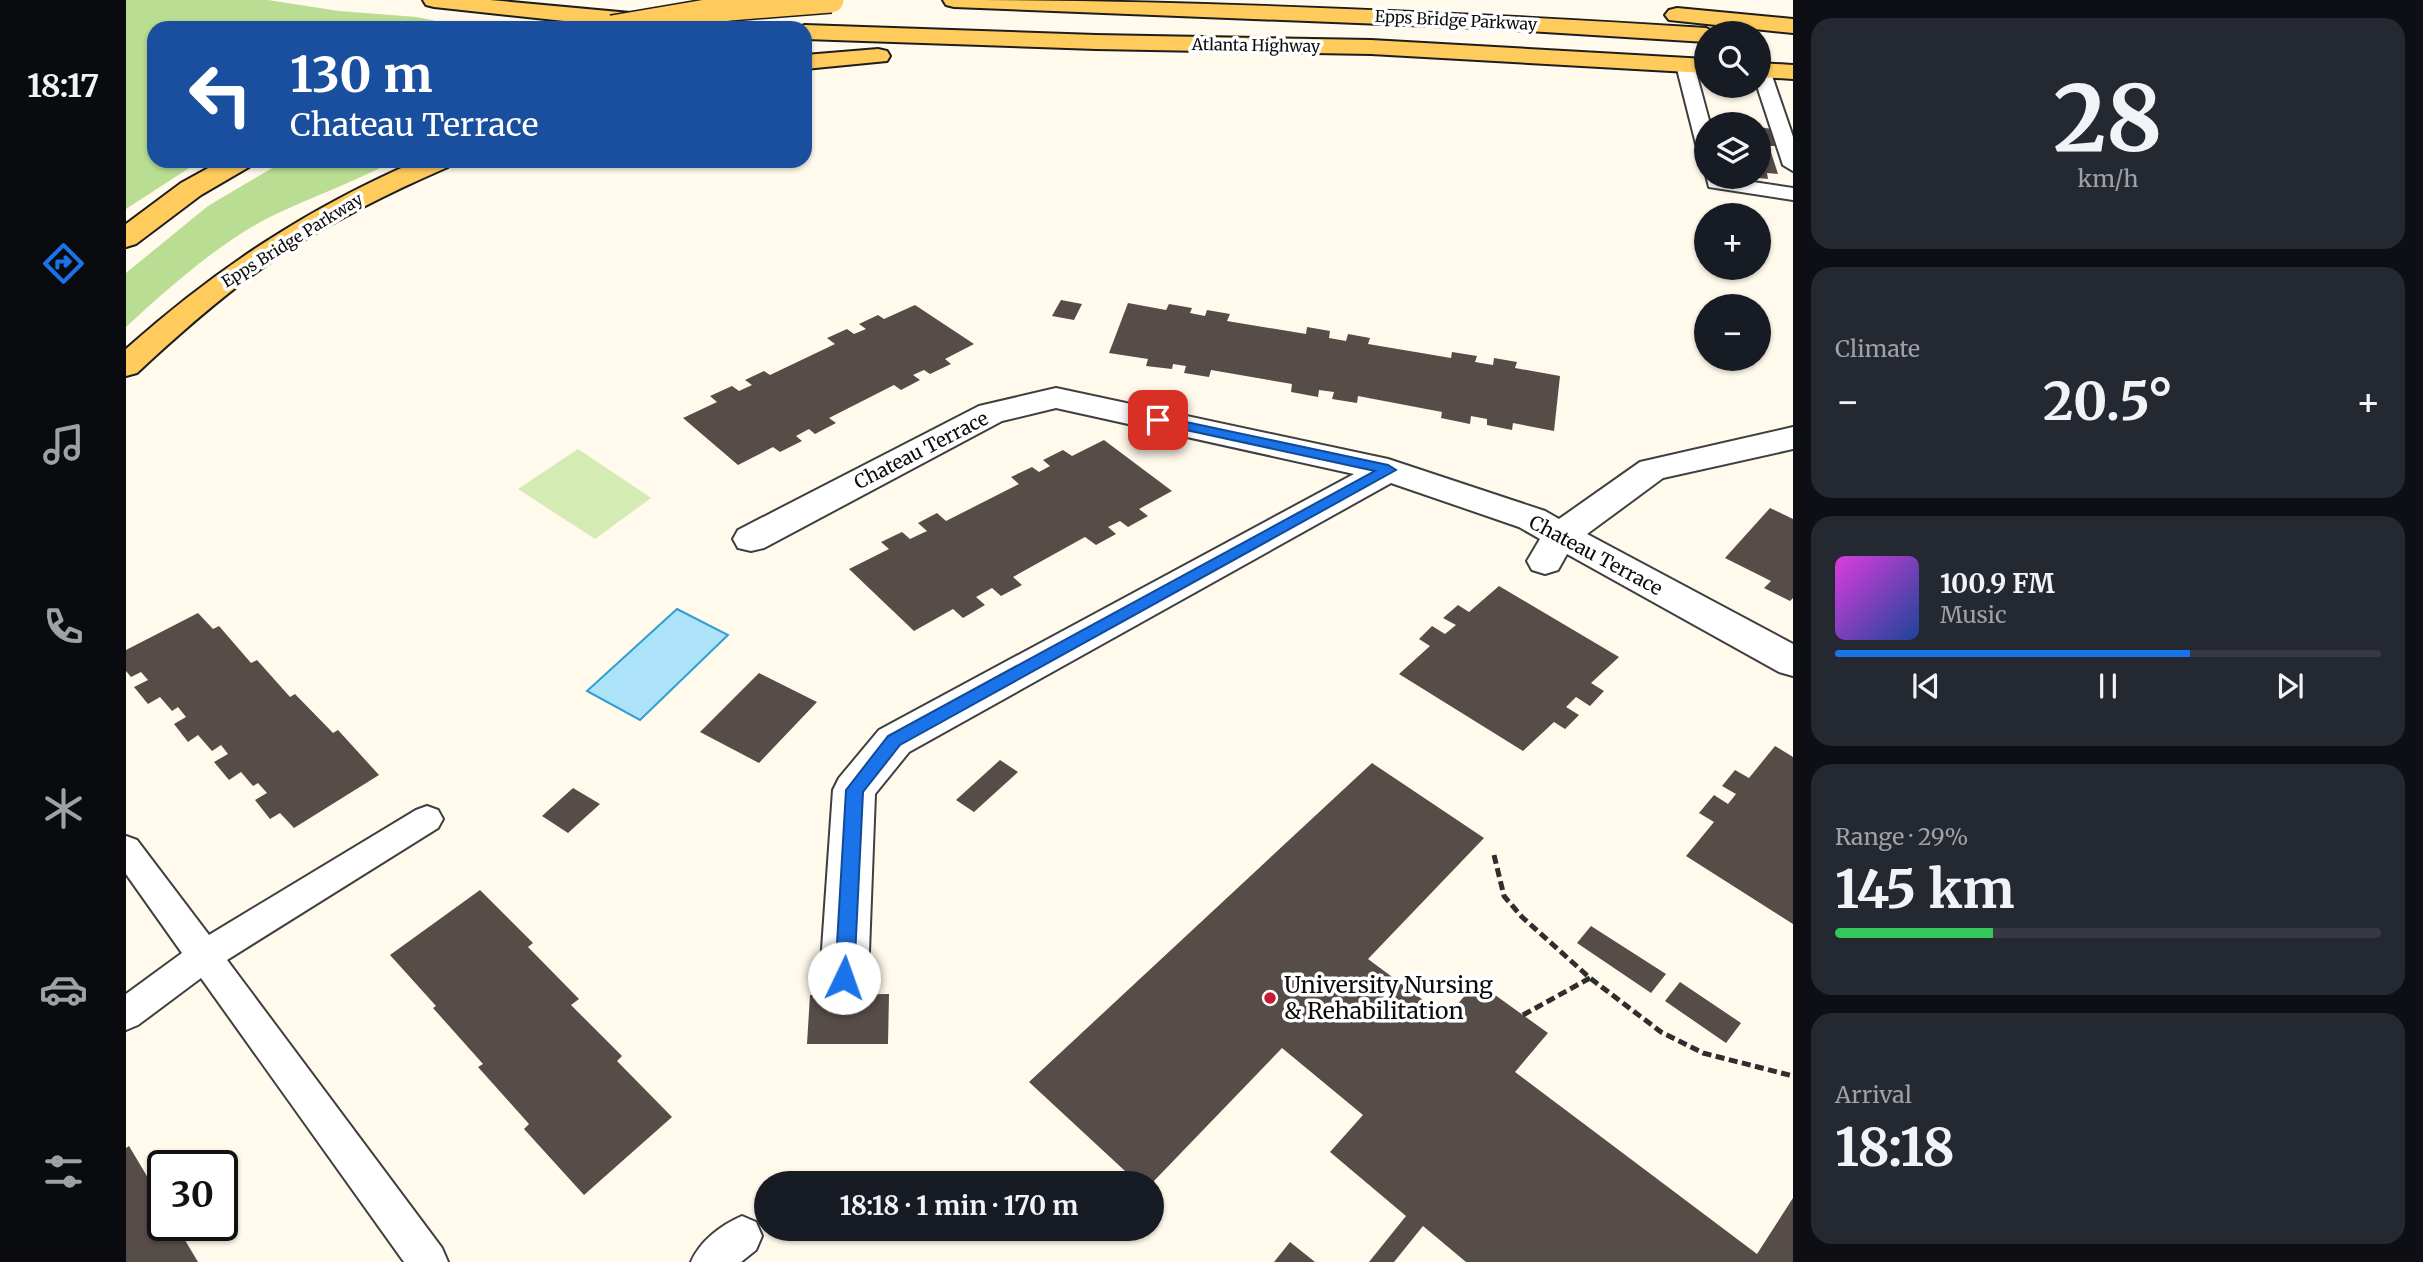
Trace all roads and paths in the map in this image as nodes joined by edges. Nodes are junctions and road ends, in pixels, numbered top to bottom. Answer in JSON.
{"nodes":[{"id":1,"x":434,"y":0,"type":"edge"},
{"id":2,"x":831,"y":0,"type":"edge"},
{"id":3,"x":954,"y":0,"type":"edge"},
{"id":4,"x":1578,"y":5,"type":"dead end"},
{"id":5,"x":629,"y":21,"type":"edge"},
{"id":6,"x":653,"y":21,"type":"edge"},
{"id":7,"x":1793,"y":26,"type":"edge"},
{"id":8,"x":812,"y":32,"type":"edge"},
{"id":9,"x":1694,"y":33,"type":"edge"},
{"id":10,"x":1771,"y":39,"type":"edge"},
{"id":11,"x":1793,"y":41,"type":"edge"},
{"id":12,"x":1097,"y":42,"type":"junction"},
{"id":13,"x":812,"y":61,"type":"edge"},
{"id":14,"x":1694,"y":66,"type":"edge"},
{"id":15,"x":1771,"y":71,"type":"edge"},
{"id":16,"x":1793,"y":72,"type":"edge"},
{"id":17,"x":1770,"y":98,"type":"edge"},
{"id":18,"x":1793,"y":164,"type":"edge"},
{"id":19,"x":228,"y":168,"type":"edge"},
{"id":20,"x":423,"y":168,"type":"edge"},
{"id":21,"x":1758,"y":189,"type":"edge"},
{"id":22,"x":1793,"y":194,"type":"edge"},
{"id":23,"x":126,"y":238,"type":"edge"},
{"id":24,"x":126,"y":366,"type":"edge"},
{"id":25,"x":1793,"y":438,"type":"edge"},
{"id":26,"x":1388,"y":470,"type":"junction"},
{"id":27,"x":751,"y":539,"type":"dead end"},
{"id":28,"x":1553,"y":548,"type":"junction"},
{"id":29,"x":1793,"y":662,"type":"edge"},
{"id":30,"x":427,"y":819,"type":"dead end"},
{"id":31,"x":126,"y":849,"type":"edge"},
{"id":32,"x":1494,"y":855,"type":"dead end"},
{"id":33,"x":204,"y":956,"type":"junction"},
{"id":34,"x":844,"y":978,"type":"dead end"},
{"id":35,"x":1590,"y":978,"type":"junction"},
{"id":36,"x":126,"y":1014,"type":"edge"},
{"id":37,"x":1523,"y":1015,"type":"dead end"},
{"id":38,"x":1793,"y":1076,"type":"edge"},
{"id":39,"x":742,"y":1236,"type":"dead end"},
{"id":40,"x":428,"y":1262,"type":"edge"},
{"id":41,"x":711,"y":1262,"type":"edge"}],
"edges":[{"from":1,"to":5,"type":"main road"},
{"from":2,"to":6,"type":"main road","bridge":true},
{"from":3,"to":9,"type":"main road","name":"Epps Bridge Parkway"},
{"from":4,"to":7,"type":"main road"},
{"from":8,"to":12,"type":"main road","name":"Atlanta Highway"},
{"from":10,"to":11,"type":"main road"},
{"from":12,"to":13,"type":"main road"},
{"from":12,"to":14,"type":"main road","name":"Atlanta Highway"},
{"from":15,"to":16,"type":"main road"},
{"from":17,"to":18,"type":"lane"},
{"from":19,"to":23,"type":"main road"},
{"from":20,"to":24,"type":"main road","name":"Epps Bridge Parkway"},
{"from":21,"to":22,"type":"lane"},
{"from":25,"to":28,"type":"street"},
{"from":26,"to":27,"type":"street","name":"Chateau Terrace"},
{"from":26,"to":28,"type":"street","name":"Chateau Terrace"},
{"from":26,"to":34,"type":"street"},
{"from":28,"to":29,"type":"street","name":"Chateau Terrace"},
{"from":30,"to":33,"type":"lane"},
{"from":31,"to":33,"type":"lane"},
{"from":32,"to":35,"type":"path"},
{"from":33,"to":36,"type":"lane"},
{"from":33,"to":40,"type":"lane"},
{"from":35,"to":37,"type":"path"},
{"from":35,"to":38,"type":"path"},
{"from":39,"to":41,"type":"lane"}]}
